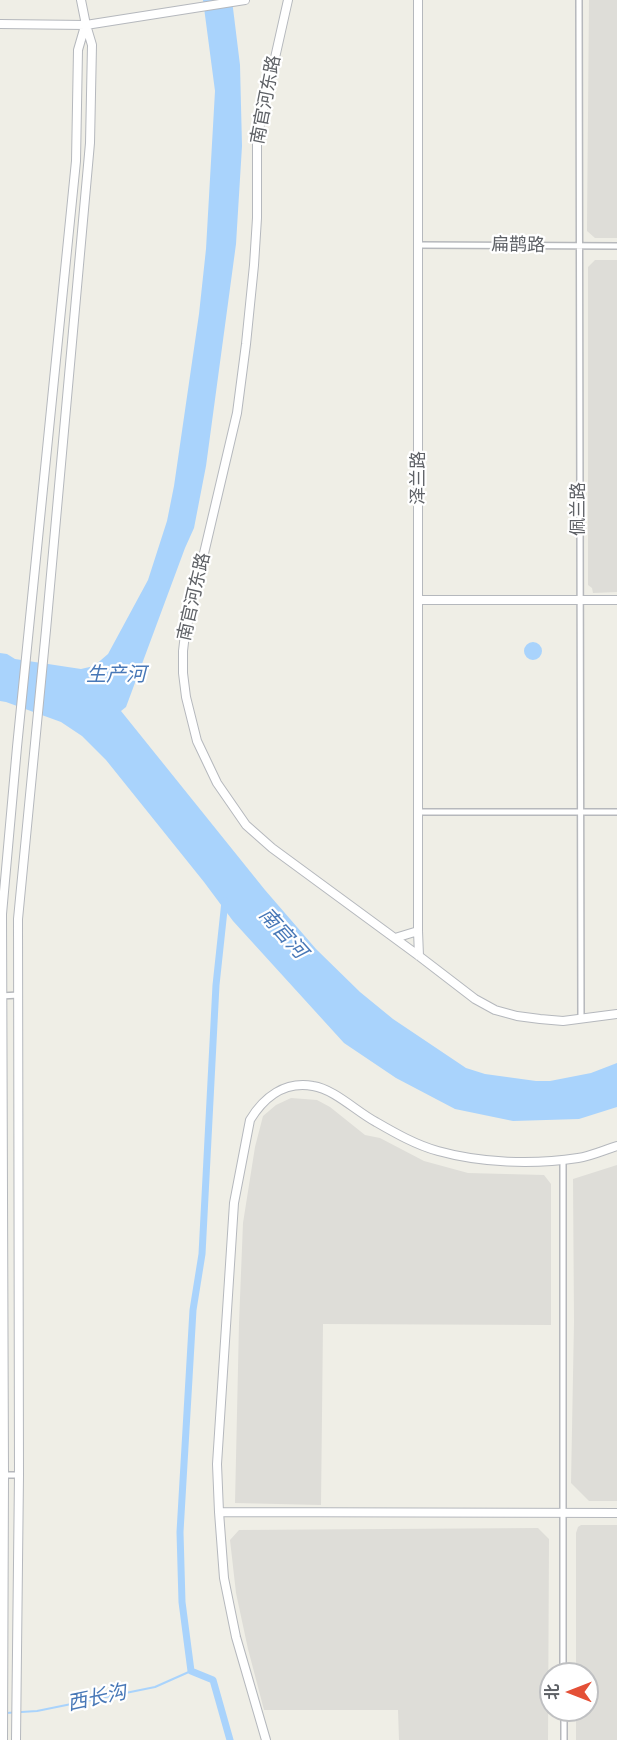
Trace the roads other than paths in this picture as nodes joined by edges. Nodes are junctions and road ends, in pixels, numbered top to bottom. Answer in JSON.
{"nodes":[{"id":1,"x":81,"y":0,"type":"edge"},
{"id":2,"x":245,"y":0,"type":"edge"},
{"id":3,"x":288,"y":0,"type":"edge"},
{"id":4,"x":418,"y":0,"type":"edge"},
{"id":5,"x":579,"y":0,"type":"edge"},
{"id":6,"x":0,"y":24,"type":"edge"},
{"id":7,"x":86,"y":25,"type":"junction"},
{"id":8,"x":419,"y":245,"type":"junction"},
{"id":9,"x":578,"y":246,"type":"junction"},
{"id":10,"x":617,"y":246,"type":"edge"},
{"id":11,"x":418,"y":600,"type":"junction"},
{"id":12,"x":580,"y":600,"type":"junction"},
{"id":13,"x":617,"y":600,"type":"edge"},
{"id":14,"x":418,"y":812,"type":"junction"},
{"id":15,"x":580,"y":812,"type":"junction"},
{"id":16,"x":617,"y":812,"type":"edge"},
{"id":17,"x":418,"y":932,"type":"junction"},
{"id":18,"x":395,"y":938,"type":"junction"},
{"id":19,"x":419,"y":956,"type":"junction"},
{"id":20,"x":19,"y":994,"type":"junction"},
{"id":21,"x":1,"y":996,"type":"edge"},
{"id":22,"x":617,"y":1014,"type":"edge"},
{"id":23,"x":581,"y":1019,"type":"junction"},
{"id":24,"x":617,"y":1146,"type":"edge"},
{"id":25,"x":564,"y":1159,"type":"junction"},
{"id":26,"x":2,"y":1475,"type":"edge"},
{"id":27,"x":19,"y":1475,"type":"junction"},
{"id":28,"x":219,"y":1512,"type":"junction"},
{"id":29,"x":563,"y":1512,"type":"junction"},
{"id":30,"x":617,"y":1513,"type":"edge"},
{"id":31,"x":564,"y":1662,"type":"edge"},
{"id":32,"x":564,"y":1722,"type":"edge"},
{"id":33,"x":3,"y":1737,"type":"edge"},
{"id":34,"x":16,"y":1737,"type":"edge"},
{"id":35,"x":266,"y":1740,"type":"edge"},
{"id":36,"x":564,"y":1740,"type":"edge"}],
"edges":[{"from":1,"to":7,"type":"street"},
{"from":2,"to":7,"type":"street"},
{"from":3,"to":18,"type":"street","name":"南官河东路"},
{"from":4,"to":8,"type":"street","name":"泽兰路"},
{"from":5,"to":9,"type":"street","name":"佩兰路"},
{"from":6,"to":7,"type":"street"},
{"from":7,"to":20,"type":"street"},
{"from":7,"to":21,"type":"street"},
{"from":8,"to":9,"type":"street","name":"扁鹊路"},
{"from":8,"to":11,"type":"street","name":"泽兰路"},
{"from":9,"to":10,"type":"street","name":"扁鹊路"},
{"from":9,"to":12,"type":"street","name":"佩兰路"},
{"from":11,"to":12,"type":"street"},
{"from":11,"to":14,"type":"street","name":"泽兰路"},
{"from":12,"to":13,"type":"street"},
{"from":12,"to":15,"type":"street","name":"佩兰路"},
{"from":14,"to":15,"type":"street"},
{"from":14,"to":17,"type":"street","name":"泽兰路"},
{"from":15,"to":16,"type":"street"},
{"from":15,"to":23,"type":"street","name":"佩兰路"},
{"from":17,"to":18,"type":"street"},
{"from":17,"to":19,"type":"street","name":"泽兰路"},
{"from":18,"to":19,"type":"street","name":"南官河东路"},
{"from":19,"to":23,"type":"street","name":"南官河东路"},
{"from":20,"to":21,"type":"street"},
{"from":20,"to":27,"type":"street"},
{"from":21,"to":26,"type":"street"},
{"from":22,"to":23,"type":"street","name":"南官河东路"},
{"from":24,"to":25,"type":"street"},
{"from":25,"to":28,"type":"street"},
{"from":25,"to":29,"type":"street"},
{"from":26,"to":27,"type":"street"},
{"from":26,"to":33,"type":"street"},
{"from":27,"to":34,"type":"street"},
{"from":28,"to":29,"type":"street"},
{"from":28,"to":35,"type":"street"},
{"from":29,"to":30,"type":"street"},
{"from":29,"to":31,"type":"street"},
{"from":32,"to":36,"type":"street"}]}
